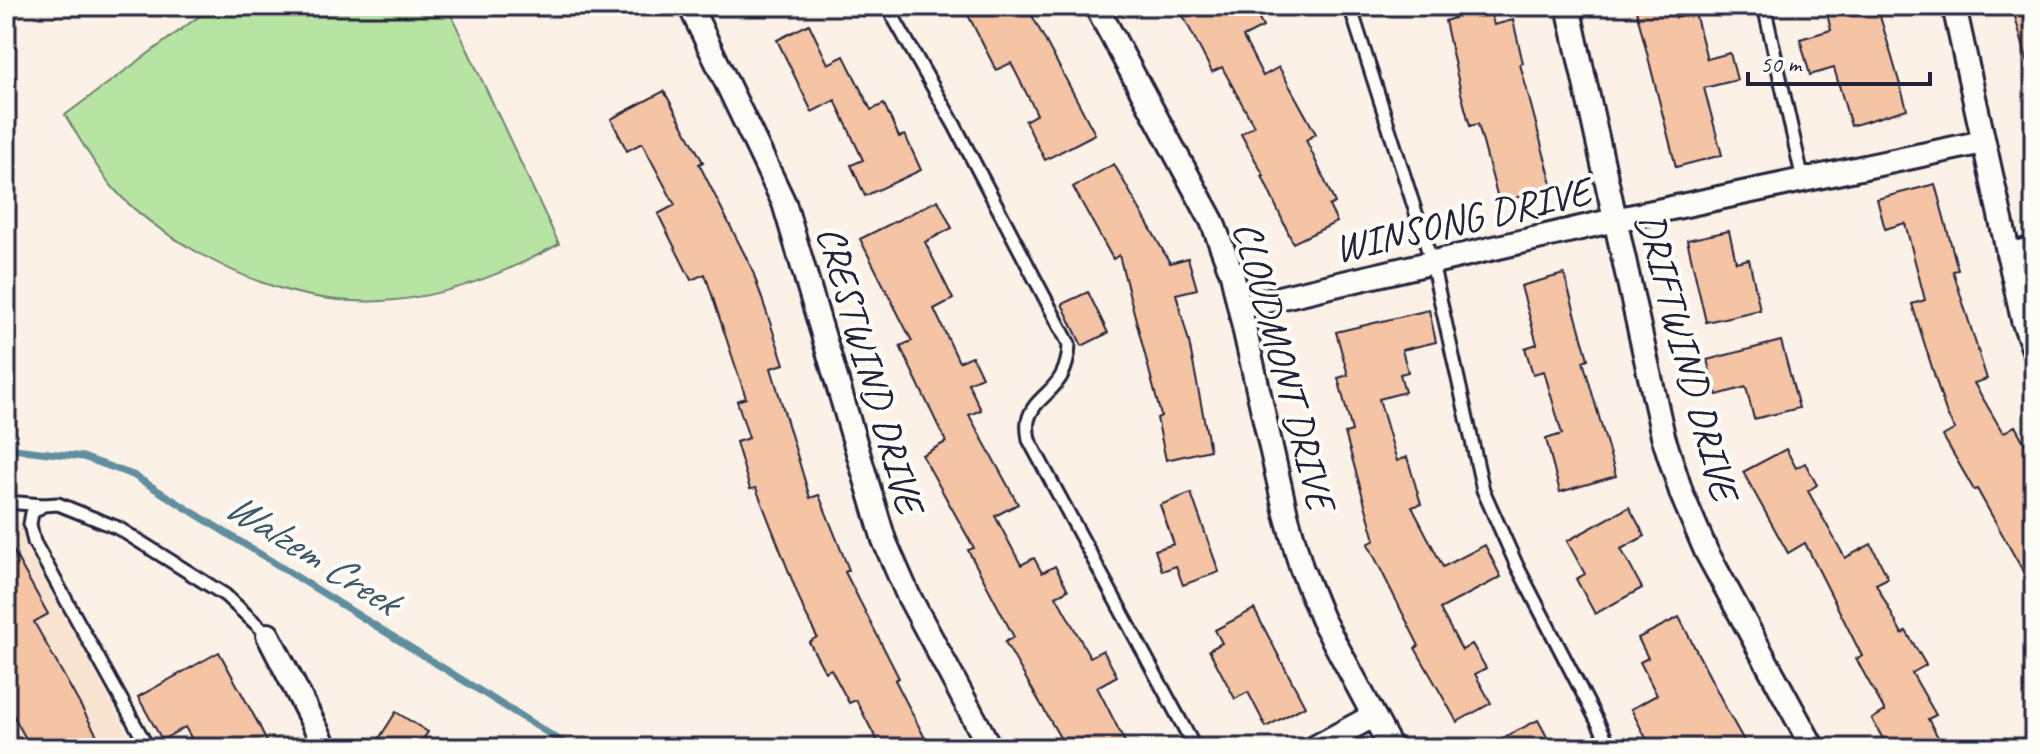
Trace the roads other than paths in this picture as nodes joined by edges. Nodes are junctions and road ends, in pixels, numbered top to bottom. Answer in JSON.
{"nodes":[{"id":1,"x":690,"y":6,"type":"edge"},
{"id":2,"x":887,"y":6,"type":"edge"},
{"id":3,"x":1096,"y":6,"type":"edge"},
{"id":4,"x":1350,"y":6,"type":"edge"},
{"id":5,"x":1568,"y":6,"type":"edge"},
{"id":6,"x":1764,"y":6,"type":"edge"},
{"id":7,"x":1954,"y":6,"type":"edge"},
{"id":8,"x":1983,"y":142,"type":"junction"},
{"id":9,"x":1803,"y":180,"type":"junction"},
{"id":10,"x":1615,"y":220,"type":"junction"},
{"id":11,"x":2034,"y":249,"type":"edge"},
{"id":12,"x":2008,"y":254,"type":"junction"},
{"id":13,"x":1432,"y":263,"type":"junction"},
{"id":14,"x":1240,"y":307,"type":"junction"},
{"id":15,"x":2034,"y":350,"type":"edge"},
{"id":16,"x":6,"y":502,"type":"edge"},
{"id":17,"x":43,"y":505,"type":"junction"},
{"id":18,"x":268,"y":635,"type":"joint"},
{"id":19,"x":1373,"y":716,"type":"junction"},
{"id":20,"x":148,"y":748,"type":"edge"},
{"id":21,"x":326,"y":748,"type":"edge"},
{"id":22,"x":990,"y":748,"type":"edge"},
{"id":23,"x":1195,"y":748,"type":"edge"},
{"id":24,"x":1314,"y":748,"type":"edge"},
{"id":25,"x":1391,"y":748,"type":"edge"},
{"id":26,"x":1611,"y":748,"type":"edge"},
{"id":27,"x":1813,"y":748,"type":"edge"}],
"edges":[{"from":1,"to":22,"type":"street","name":"CRESTWIND DRIVE"},
{"from":2,"to":23,"type":"lane"},
{"from":3,"to":14,"type":"street","name":"CLOUDMONT DRIVE"},
{"from":4,"to":13,"type":"lane"},
{"from":5,"to":10,"type":"street","name":"DRIFTWIND DRIVE"},
{"from":6,"to":9,"type":"lane"},
{"from":7,"to":8,"type":"street"},
{"from":8,"to":9,"type":"street","name":"WINSONG DRIVE"},
{"from":8,"to":12,"type":"street"},
{"from":9,"to":10,"type":"street","name":"WINSONG DRIVE"},
{"from":10,"to":13,"type":"street","name":"WINSONG DRIVE"},
{"from":10,"to":27,"type":"street","name":"DRIFTWIND DRIVE"},
{"from":11,"to":12,"type":"street"},
{"from":12,"to":15,"type":"street"},
{"from":13,"to":14,"type":"street","name":"WINSONG DRIVE"},
{"from":13,"to":26,"type":"lane"},
{"from":14,"to":19,"type":"street","name":"CLOUDMONT DRIVE"},
{"from":16,"to":17,"type":"lane"},
{"from":17,"to":18,"type":"lane"},
{"from":17,"to":20,"type":"lane"},
{"from":18,"to":21,"type":"street"},
{"from":19,"to":24,"type":"street"},
{"from":19,"to":25,"type":"street","name":"CLOUDMONT DRIVE"}]}
